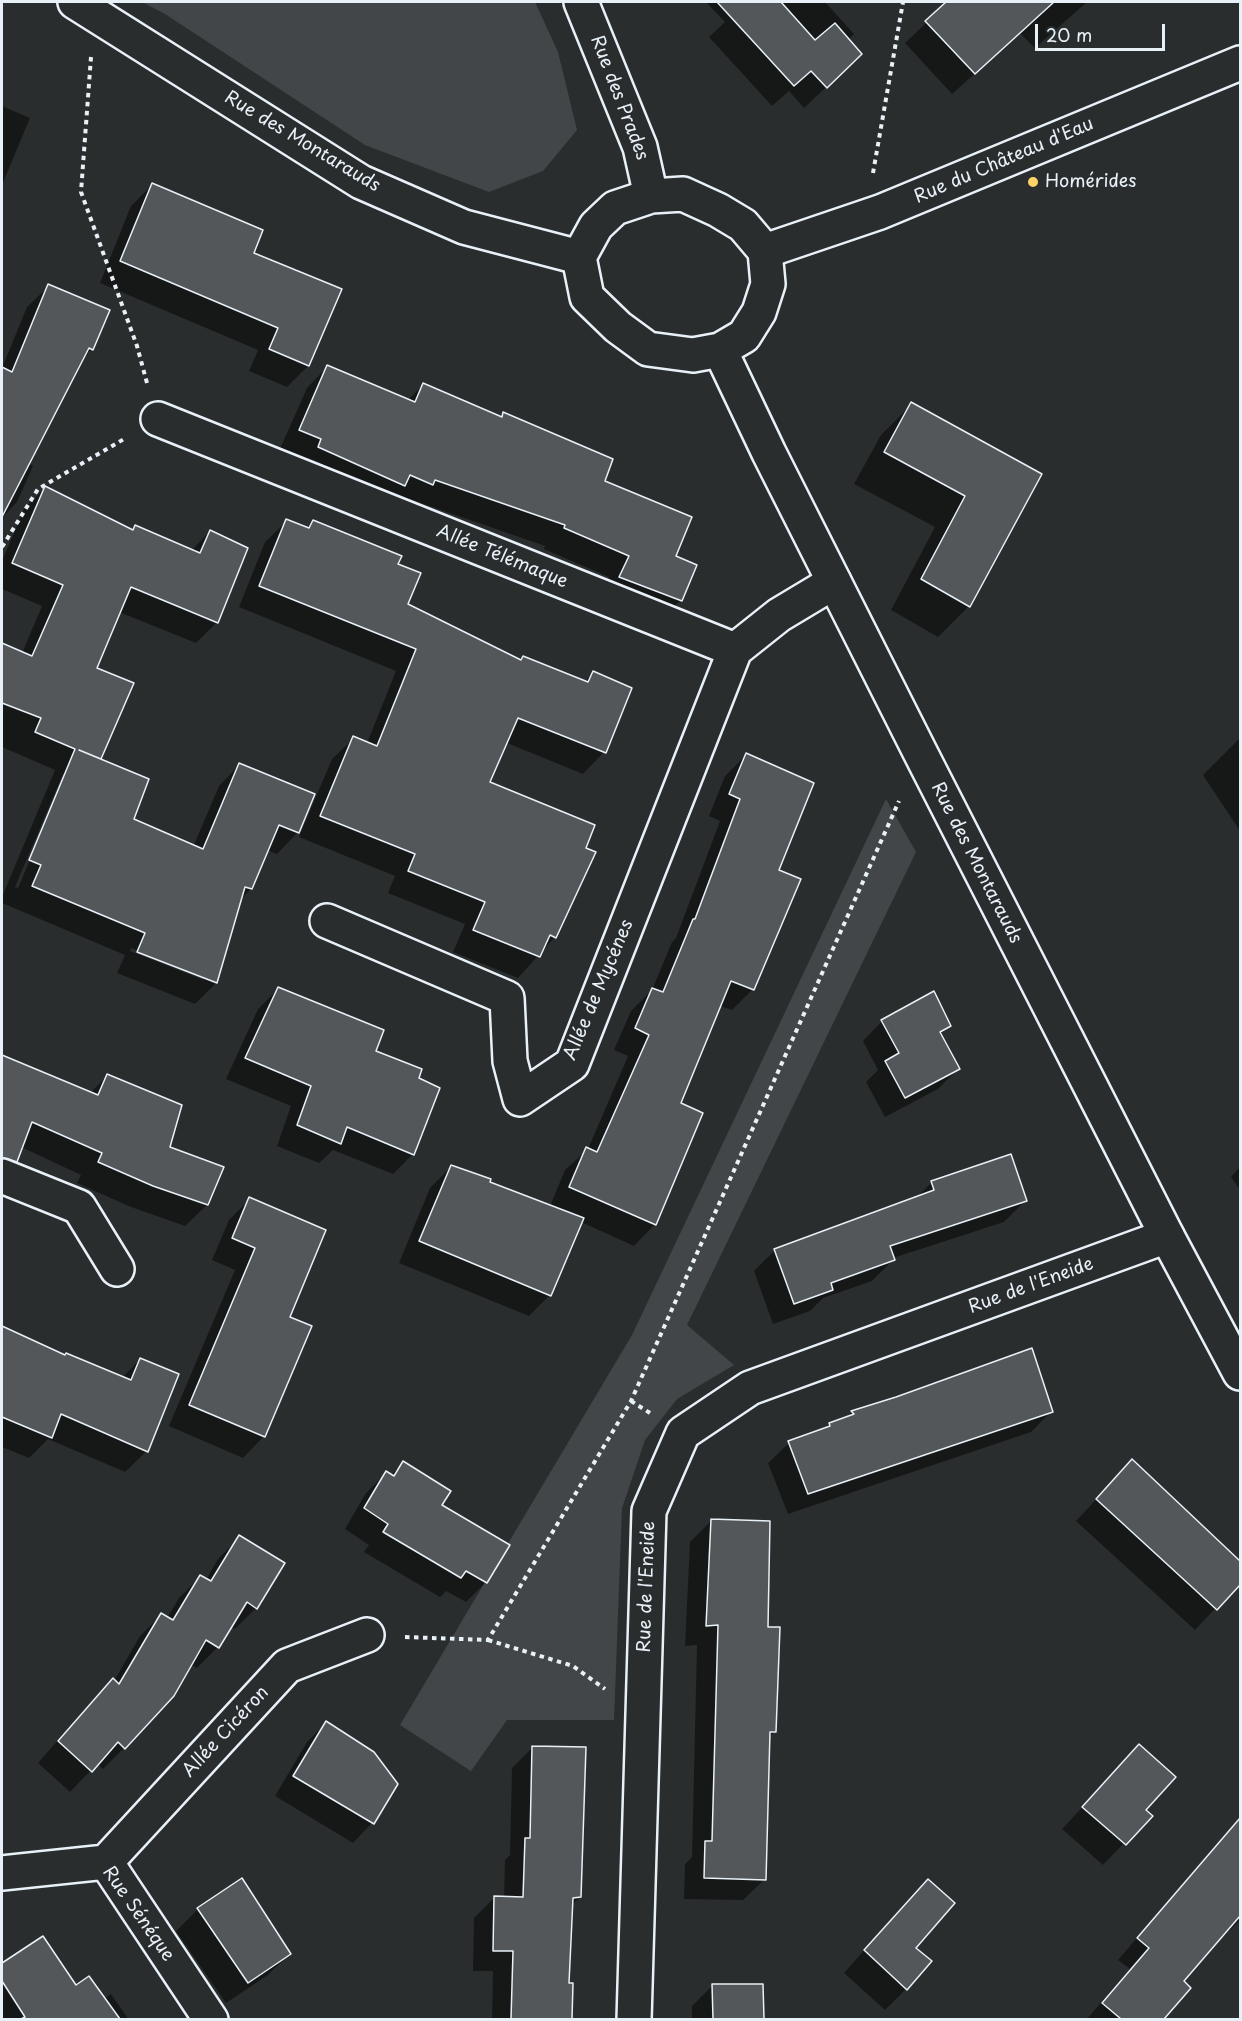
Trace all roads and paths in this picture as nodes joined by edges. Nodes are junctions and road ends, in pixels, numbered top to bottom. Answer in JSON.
{"nodes":[{"id":1,"x":75,"y":2,"type":"edge"},
{"id":2,"x":581,"y":2,"type":"edge"},
{"id":3,"x":903,"y":2,"type":"edge"},
{"id":4,"x":107,"y":21,"type":"junction"},
{"id":5,"x":1240,"y":63,"type":"edge"},
{"id":6,"x":651,"y":196,"type":"junction"},
{"id":7,"x":880,"y":212,"type":"junction"},
{"id":8,"x":765,"y":251,"type":"junction"},
{"id":9,"x":579,"y":257,"type":"junction"},
{"id":10,"x":720,"y":350,"type":"junction"},
{"id":11,"x":158,"y":419,"type":"junction"},
{"id":12,"x":2,"y":547,"type":"edge"},
{"id":13,"x":834,"y":582,"type":"junction"},
{"id":14,"x":735,"y":650,"type":"junction"},
{"id":15,"x":921,"y":754,"type":"junction"},
{"id":16,"x":327,"y":921,"type":"dead end"},
{"id":17,"x":2,"y":1176,"type":"edge"},
{"id":18,"x":1167,"y":1236,"type":"junction"},
{"id":19,"x":117,"y":1269,"type":"dead end"},
{"id":20,"x":1240,"y":1373,"type":"edge"},
{"id":21,"x":367,"y":1635,"type":"joint"},
{"id":22,"x":488,"y":1640,"type":"junction"},
{"id":23,"x":643,"y":1716,"type":"junction"},
{"id":24,"x":106,"y":1862,"type":"junction"},
{"id":25,"x":2,"y":1873,"type":"edge"},
{"id":26,"x":211,"y":2019,"type":"edge"},
{"id":27,"x":634,"y":2019,"type":"edge"}],
"edges":[{"from":1,"to":4,"type":"street","name":"Rue des Montarauds"},
{"from":2,"to":6,"type":"street","name":"Rue des Prades"},
{"from":3,"to":7,"type":"path"},
{"from":4,"to":9,"type":"street","name":"Rue des Montarauds"},
{"from":4,"to":11,"type":"path"},
{"from":5,"to":7,"type":"street","name":"Rue du Château d'Eau"},
{"from":6,"to":8,"type":"street"},
{"from":6,"to":9,"type":"street"},
{"from":7,"to":8,"type":"street","name":"Rue du Château d'Eau"},
{"from":8,"to":10,"type":"street"},
{"from":9,"to":10,"type":"street"},
{"from":10,"to":13,"type":"street","name":"Rue des Montarauds"},
{"from":11,"to":12,"type":"path"},
{"from":11,"to":14,"type":"street","name":"Allée Télémaque"},
{"from":13,"to":14,"type":"street"},
{"from":13,"to":15,"type":"street","name":"Rue des Montarauds"},
{"from":14,"to":16,"type":"street","name":"Allée de Mycénes"},
{"from":15,"to":18,"type":"street","name":"Rue des Montarauds"},
{"from":15,"to":22,"type":"path"},
{"from":17,"to":19,"type":"street"},
{"from":18,"to":20,"type":"street","name":"Rue des Montarauds"},
{"from":18,"to":23,"type":"street","name":"Rue de l'Eneide"},
{"from":21,"to":22,"type":"path"},
{"from":21,"to":24,"type":"street","name":"Allée Cicéron"},
{"from":22,"to":23,"type":"path"},
{"from":23,"to":27,"type":"street","name":"Rue de l'Eneide"},
{"from":24,"to":25,"type":"street","name":"Rue Sénéque"},
{"from":24,"to":26,"type":"street","name":"Rue Sénéque"}]}
